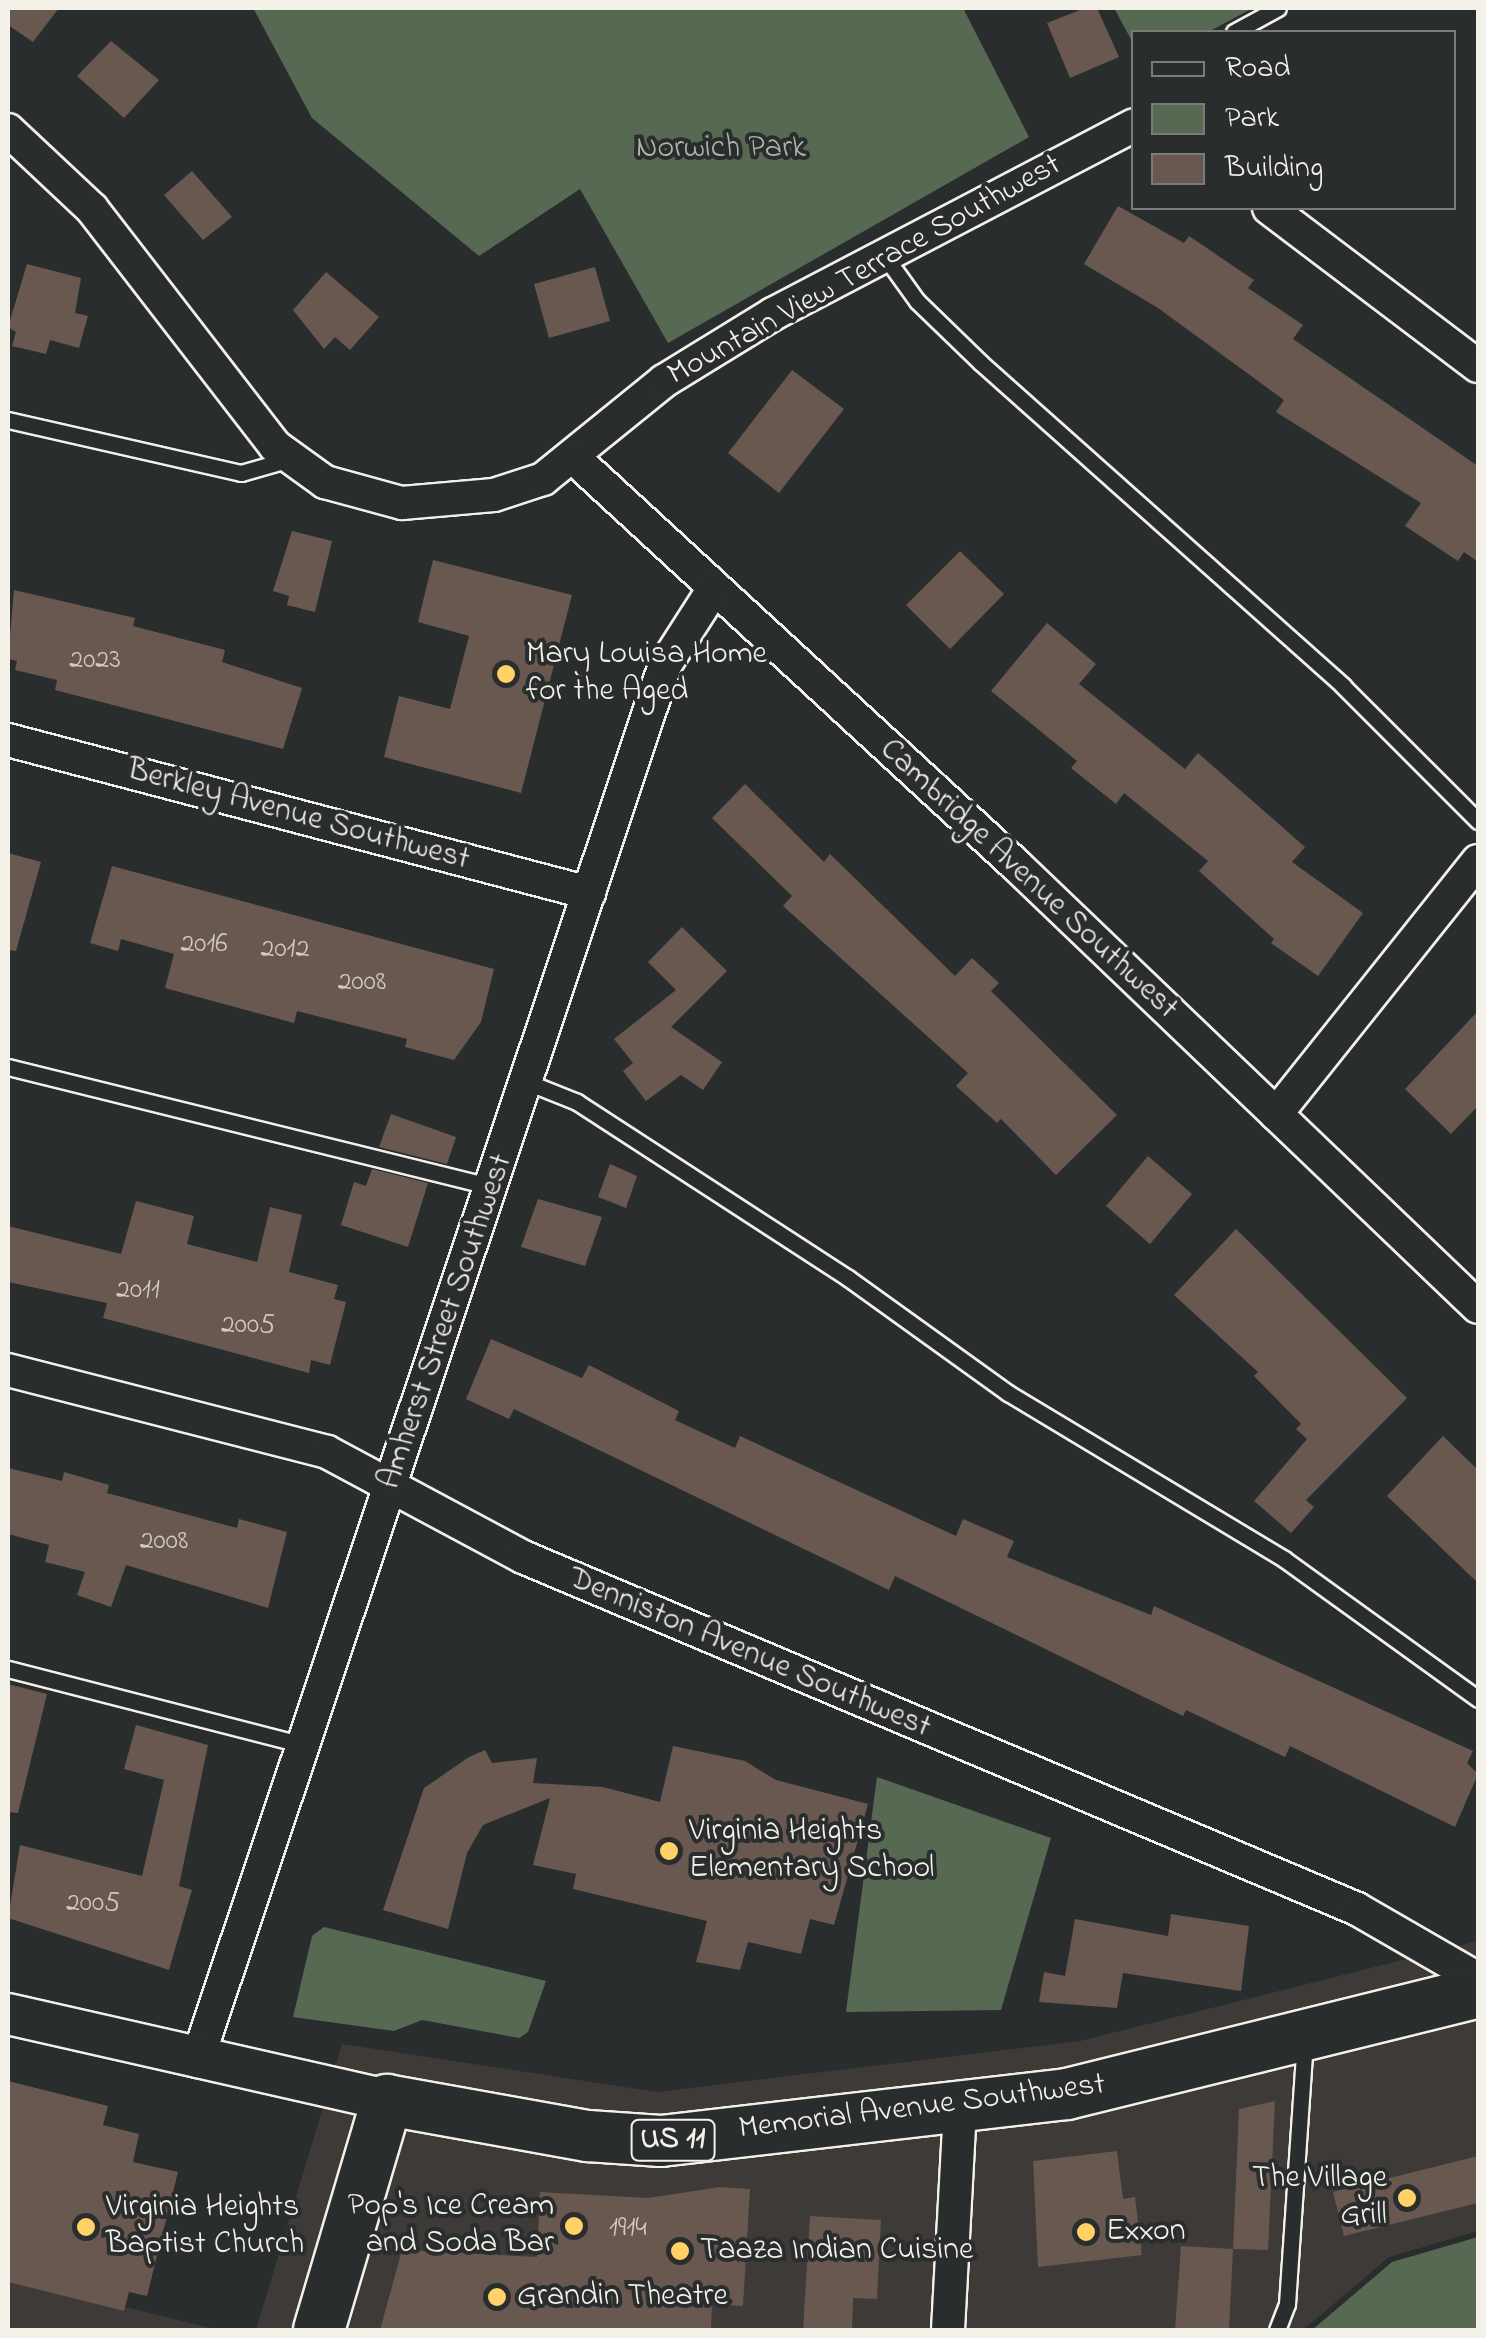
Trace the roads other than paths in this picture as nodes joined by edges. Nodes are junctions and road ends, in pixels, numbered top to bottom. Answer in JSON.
{"nodes":[{"id":1,"x":1278,"y":8,"type":"edge"},
{"id":2,"x":1238,"y":30,"type":"edge"},
{"id":3,"x":1131,"y":127,"type":"edge"},
{"id":4,"x":8,"y":130,"type":"edge"},
{"id":5,"x":1271,"y":210,"type":"edge"},
{"id":6,"x":884,"y":255,"type":"junction"},
{"id":7,"x":1478,"y":366,"type":"edge"},
{"id":8,"x":8,"y":420,"type":"edge"},
{"id":9,"x":574,"y":458,"type":"junction"},
{"id":10,"x":290,"y":459,"type":"junction"},
{"id":11,"x":713,"y":590,"type":"junction"},
{"id":12,"x":8,"y":740,"type":"edge"},
{"id":13,"x":1478,"y":820,"type":"edge"},
{"id":14,"x":1478,"y":860,"type":"edge"},
{"id":15,"x":589,"y":893,"type":"junction"},
{"id":16,"x":8,"y":1067,"type":"edge"},
{"id":17,"x":528,"y":1082,"type":"junction"},
{"id":18,"x":1276,"y":1114,"type":"junction"},
{"id":19,"x":492,"y":1188,"type":"junction"},
{"id":20,"x":1478,"y":1307,"type":"edge"},
{"id":21,"x":8,"y":1370,"type":"edge"},
{"id":22,"x":391,"y":1488,"type":"junction"},
{"id":23,"x":8,"y":1669,"type":"edge"},
{"id":24,"x":1478,"y":1699,"type":"edge"},
{"id":25,"x":304,"y":1746,"type":"junction"},
{"id":26,"x":1478,"y":1978,"type":"edge"},
{"id":27,"x":1478,"y":1992,"type":"edge"},
{"id":28,"x":8,"y":2014,"type":"edge"},
{"id":29,"x":1306,"y":2038,"type":"junction"},
{"id":30,"x":196,"y":2062,"type":"junction"},
{"id":31,"x":387,"y":2100,"type":"junction"},
{"id":32,"x":960,"y":2107,"type":"junction"},
{"id":33,"x":318,"y":2330,"type":"edge"},
{"id":34,"x":948,"y":2330,"type":"edge"},
{"id":35,"x":1277,"y":2330,"type":"edge"}],
"edges":[{"from":1,"to":2,"type":"lane"},
{"from":3,"to":6,"type":"street","name":"Mountain View Terrace Southwest"},
{"from":4,"to":10,"type":"street","name":"Mountain View Terrace Southwest"},
{"from":5,"to":7,"type":"street"},
{"from":6,"to":9,"type":"street","name":"Mountain View Terrace Southwest"},
{"from":6,"to":13,"type":"lane"},
{"from":8,"to":10,"type":"lane"},
{"from":9,"to":10,"type":"street","name":"Mountain View Terrace Southwest"},
{"from":9,"to":11,"type":"street","name":"Cambridge Avenue Southwest"},
{"from":11,"to":15,"type":"street","name":"Amherst Street Southwest"},
{"from":11,"to":18,"type":"street","name":"Cambridge Avenue Southwest"},
{"from":12,"to":15,"type":"street","name":"Berkley Avenue Southwest"},
{"from":14,"to":18,"type":"street"},
{"from":15,"to":17,"type":"street","name":"Amherst Street Southwest"},
{"from":16,"to":19,"type":"lane"},
{"from":17,"to":19,"type":"street","name":"Amherst Street Southwest"},
{"from":17,"to":24,"type":"lane"},
{"from":18,"to":20,"type":"street","name":"Cambridge Avenue Southwest"},
{"from":19,"to":22,"type":"street","name":"Amherst Street Southwest"},
{"from":21,"to":22,"type":"street","name":"Denniston Avenue Southwest"},
{"from":22,"to":25,"type":"street","name":"Amherst Street Southwest"},
{"from":22,"to":26,"type":"street","name":"Denniston Avenue Southwest"},
{"from":23,"to":25,"type":"lane"},
{"from":25,"to":30,"type":"street","name":"Amherst Street Southwest"},
{"from":27,"to":29,"type":"main road","name":"Memorial Avenue Southwest","number":"US 11"},
{"from":28,"to":30,"type":"street","name":"Memorial Avenue Southwest"},
{"from":29,"to":32,"type":"main road","name":"Memorial Avenue Southwest","number":"US 11"},
{"from":29,"to":35,"type":"lane"},
{"from":30,"to":31,"type":"street","name":"Memorial Avenue Southwest"},
{"from":31,"to":32,"type":"main road","name":"Memorial Avenue Southwest","number":"US 11"},
{"from":31,"to":33,"type":"main road"},
{"from":32,"to":34,"type":"street"}]}
